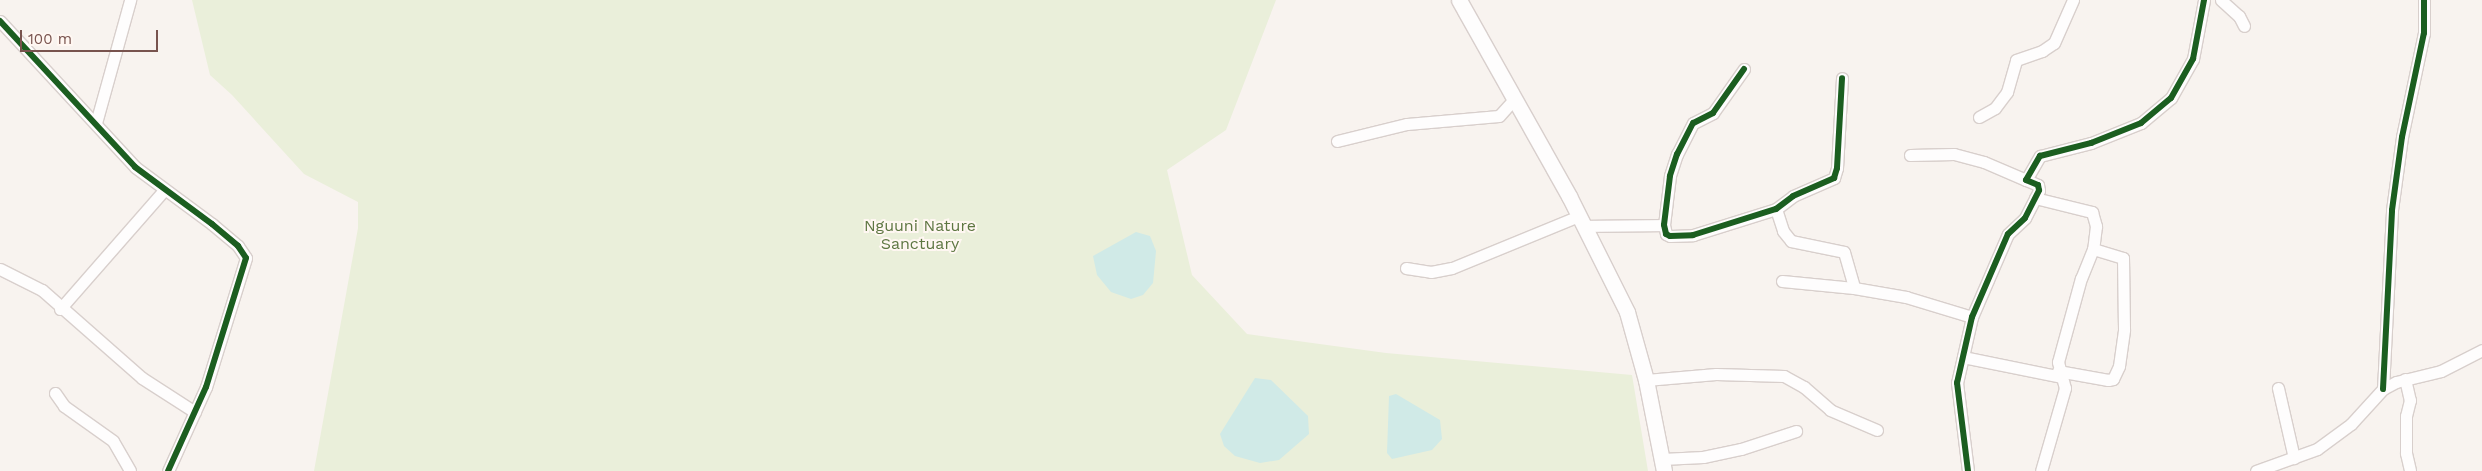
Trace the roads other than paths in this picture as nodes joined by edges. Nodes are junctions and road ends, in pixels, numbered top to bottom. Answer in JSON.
{"nodes":[{"id":1,"x":130,"y":0,"type":"edge"},
{"id":2,"x":1459,"y":0,"type":"edge"},
{"id":3,"x":2073,"y":0,"type":"edge"},
{"id":4,"x":2204,"y":0,"type":"edge"},
{"id":5,"x":2221,"y":0,"type":"edge"},
{"id":6,"x":2424,"y":0,"type":"edge"},
{"id":7,"x":0,"y":21,"type":"edge"},
{"id":8,"x":2244,"y":26,"type":"dead end"},
{"id":9,"x":1744,"y":69,"type":"dead end"},
{"id":10,"x":1842,"y":78,"type":"dead end"},
{"id":11,"x":1515,"y":98,"type":"junction"},
{"id":12,"x":1979,"y":117,"type":"dead end"},
{"id":13,"x":96,"y":123,"type":"junction"},
{"id":14,"x":1337,"y":141,"type":"dead end"},
{"id":15,"x":1910,"y":155,"type":"dead end"},
{"id":16,"x":2026,"y":180,"type":"junction"},
{"id":17,"x":164,"y":190,"type":"junction"},
{"id":18,"x":2035,"y":198,"type":"junction"},
{"id":19,"x":1776,"y":209,"type":"junction"},
{"id":20,"x":1581,"y":221,"type":"junction"},
{"id":21,"x":1664,"y":225,"type":"junction"},
{"id":22,"x":2092,"y":248,"type":"junction"},
{"id":23,"x":1406,"y":268,"type":"dead end"},
{"id":24,"x":0,"y":269,"type":"edge"},
{"id":25,"x":1782,"y":281,"type":"dead end"},
{"id":26,"x":1854,"y":288,"type":"junction"},
{"id":27,"x":60,"y":309,"type":"junction"},
{"id":28,"x":1972,"y":317,"type":"junction"},
{"id":29,"x":2482,"y":350,"type":"edge"},
{"id":30,"x":1963,"y":356,"type":"junction"},
{"id":31,"x":2060,"y":374,"type":"junction"},
{"id":32,"x":2405,"y":379,"type":"junction"},
{"id":33,"x":1646,"y":380,"type":"junction"},
{"id":34,"x":2278,"y":388,"type":"dead end"},
{"id":35,"x":2383,"y":389,"type":"junction"},
{"id":36,"x":55,"y":393,"type":"dead end"},
{"id":37,"x":195,"y":412,"type":"junction"},
{"id":38,"x":1877,"y":430,"type":"dead end"},
{"id":39,"x":1796,"y":431,"type":"dead end"},
{"id":40,"x":2294,"y":458,"type":"junction"},
{"id":41,"x":1663,"y":465,"type":"edge"},
{"id":42,"x":130,"y":471,"type":"edge"},
{"id":43,"x":168,"y":471,"type":"edge"},
{"id":44,"x":1968,"y":471,"type":"edge"},
{"id":45,"x":2041,"y":471,"type":"edge"},
{"id":46,"x":2256,"y":471,"type":"edge"},
{"id":47,"x":2410,"y":471,"type":"edge"}],
"edges":[{"from":1,"to":13,"type":"street"},
{"from":2,"to":11,"type":"main road"},
{"from":3,"to":12,"type":"street"},
{"from":4,"to":16,"type":"street"},
{"from":5,"to":8,"type":"street"},
{"from":6,"to":35,"type":"street"},
{"from":7,"to":13,"type":"street"},
{"from":9,"to":21,"type":"street"},
{"from":10,"to":19,"type":"street"},
{"from":11,"to":14,"type":"street"},
{"from":11,"to":20,"type":"main road"},
{"from":13,"to":17,"type":"street"},
{"from":15,"to":16,"type":"street"},
{"from":16,"to":18,"type":"street"},
{"from":17,"to":27,"type":"street"},
{"from":17,"to":37,"type":"street"},
{"from":18,"to":22,"type":"street"},
{"from":18,"to":28,"type":"street"},
{"from":19,"to":21,"type":"street"},
{"from":19,"to":26,"type":"street"},
{"from":20,"to":21,"type":"street"},
{"from":20,"to":23,"type":"street"},
{"from":20,"to":33,"type":"main road"},
{"from":22,"to":31,"type":"street"},
{"from":22,"to":31,"type":"street"},
{"from":24,"to":27,"type":"street"},
{"from":25,"to":26,"type":"street"},
{"from":26,"to":28,"type":"street"},
{"from":27,"to":37,"type":"street"},
{"from":28,"to":30,"type":"street"},
{"from":29,"to":32,"type":"street"},
{"from":30,"to":31,"type":"street"},
{"from":30,"to":44,"type":"street"},
{"from":31,"to":45,"type":"street"},
{"from":32,"to":35,"type":"street"},
{"from":32,"to":47,"type":"street"},
{"from":33,"to":38,"type":"street"},
{"from":33,"to":41,"type":"main road"},
{"from":34,"to":40,"type":"street"},
{"from":35,"to":40,"type":"street"},
{"from":36,"to":42,"type":"street"},
{"from":37,"to":43,"type":"street"},
{"from":39,"to":41,"type":"street"},
{"from":40,"to":46,"type":"street"}]}
